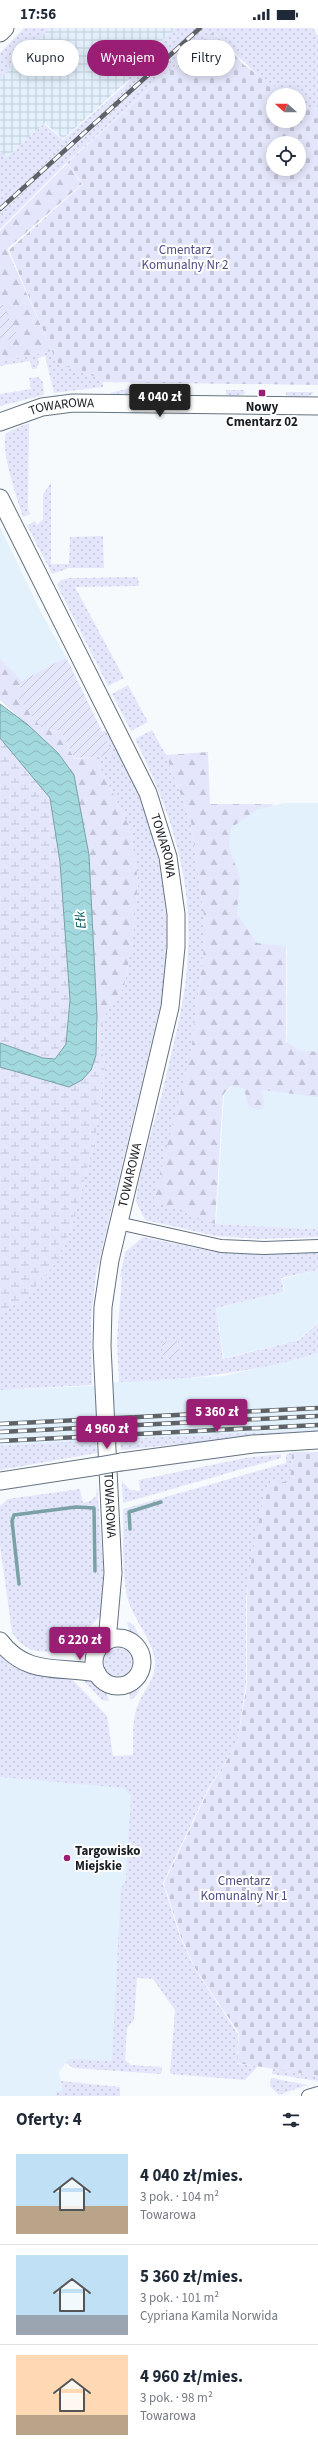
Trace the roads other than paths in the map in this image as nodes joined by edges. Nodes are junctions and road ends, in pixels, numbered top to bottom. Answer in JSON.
{"nodes":[{"id":1,"x":5,"y":28,"type":"edge"},
{"id":2,"x":0,"y":33,"type":"edge"},
{"id":3,"x":318,"y":406,"type":"edge"},
{"id":4,"x":0,"y":422,"type":"edge"},
{"id":5,"x":0,"y":498,"type":"edge"},
{"id":6,"x":118,"y":1223,"type":"junction"},
{"id":7,"x":318,"y":1246,"type":"edge"},
{"id":8,"x":318,"y":1440,"type":"edge"},
{"id":9,"x":0,"y":1481,"type":"edge"},
{"id":10,"x":113,"y":1573,"type":"junction"},
{"id":11,"x":0,"y":1641,"type":"edge"},
{"id":12,"x":130,"y":1641,"type":"junction"},
{"id":13,"x":102,"y":1646,"type":"junction"},
{"id":14,"x":28,"y":1664,"type":"junction"},
{"id":15,"x":97,"y":1673,"type":"junction"},
{"id":16,"x":318,"y":2093,"type":"edge"},
{"id":17,"x":308,"y":2096,"type":"edge"}],
"edges":[{"from":1,"to":2,"type":"street"},
{"from":3,"to":4,"type":"street","name":"TOWAROWA"},
{"from":5,"to":6,"type":"street","name":"TOWAROWA"},
{"from":6,"to":7,"type":"street","name":"TOWAROWA"},
{"from":6,"to":10,"type":"street","name":"TOWAROWA"},
{"from":8,"to":9,"type":"street","bridge":true},
{"from":10,"to":12,"type":"street","name":"TOWAROWA"},
{"from":10,"to":13,"type":"street","name":"TOWAROWA"},
{"from":11,"to":14,"type":"street"},
{"from":12,"to":13,"type":"street"},
{"from":12,"to":15,"type":"street"},
{"from":13,"to":14,"type":"street"},
{"from":13,"to":15,"type":"street"},
{"from":14,"to":15,"type":"street"},
{"from":16,"to":17,"type":"street"}]}
